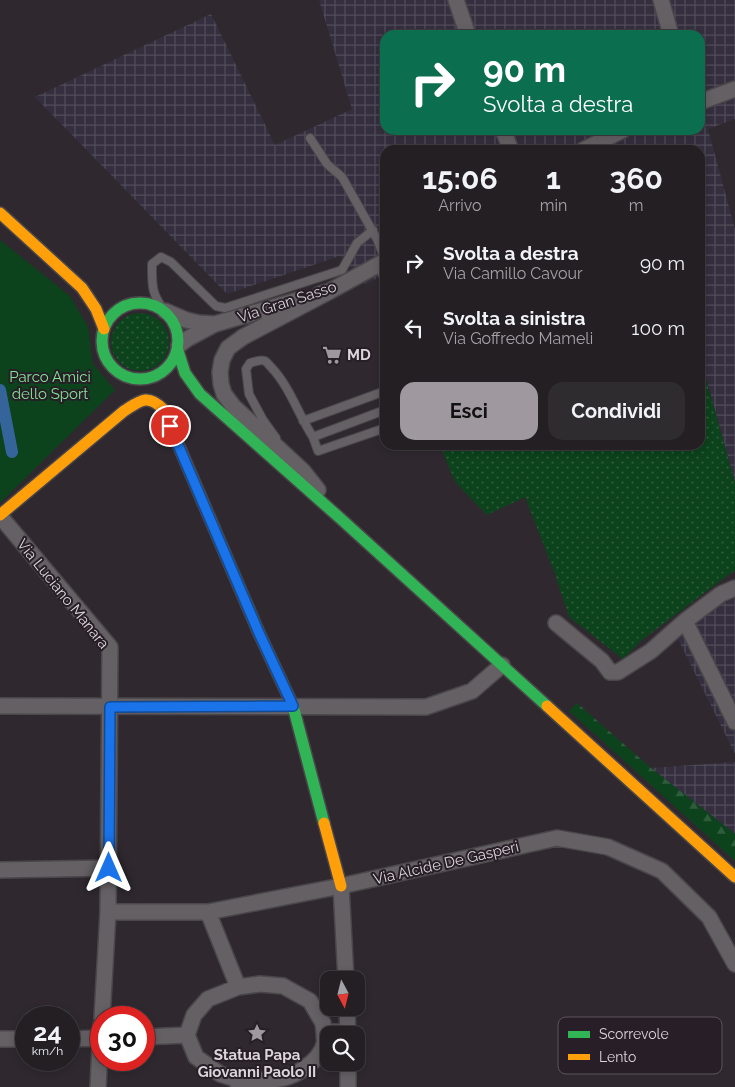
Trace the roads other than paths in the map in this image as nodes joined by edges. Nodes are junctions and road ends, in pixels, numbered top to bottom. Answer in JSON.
{"nodes":[{"id":1,"x":456,"y":0,"type":"edge"},
{"id":2,"x":661,"y":0,"type":"edge"},
{"id":3,"x":466,"y":30,"type":"edge"},
{"id":4,"x":670,"y":30,"type":"edge"},
{"id":5,"x":735,"y":90,"type":"edge"},
{"id":6,"x":705,"y":100,"type":"edge"},
{"id":7,"x":613,"y":135,"type":"edge"},
{"id":8,"x":310,"y":138,"type":"dead end"},
{"id":9,"x":593,"y":145,"type":"edge"},
{"id":10,"x":0,"y":214,"type":"edge"},
{"id":11,"x":373,"y":230,"type":"junction"},
{"id":12,"x":380,"y":252,"type":"edge"},
{"id":13,"x":380,"y":264,"type":"edge"},
{"id":14,"x":82,"y":288,"type":"junction"},
{"id":15,"x":330,"y":291,"type":"junction"},
{"id":16,"x":134,"y":303,"type":"junction"},
{"id":17,"x":164,"y":311,"type":"junction"},
{"id":18,"x":215,"y":324,"type":"junction"},
{"id":19,"x":104,"y":329,"type":"junction"},
{"id":20,"x":178,"y":348,"type":"junction"},
{"id":21,"x":150,"y":378,"type":"junction"},
{"id":22,"x":165,"y":381,"type":"dead end"},
{"id":23,"x":182,"y":386,"type":"dead end"},
{"id":24,"x":380,"y":393,"type":"edge"},
{"id":25,"x":200,"y":394,"type":"junction"},
{"id":26,"x":380,"y":412,"type":"edge"},
{"id":27,"x":303,"y":421,"type":"junction"},
{"id":28,"x":380,"y":430,"type":"edge"},
{"id":29,"x":313,"y":437,"type":"junction"},
{"id":30,"x":293,"y":462,"type":"junction"},
{"id":31,"x":0,"y":516,"type":"edge"},
{"id":32,"x":341,"y":519,"type":"junction"},
{"id":33,"x":735,"y":588,"type":"edge"},
{"id":34,"x":685,"y":621,"type":"junction"},
{"id":35,"x":556,"y":623,"type":"dead end"},
{"id":36,"x":502,"y":665,"type":"junction"},
{"id":37,"x":0,"y":706,"type":"edge"},
{"id":38,"x":293,"y":706,"type":"junction"},
{"id":39,"x":110,"y":707,"type":"junction"},
{"id":40,"x":735,"y":722,"type":"edge"},
{"id":41,"x":109,"y":868,"type":"junction"},
{"id":42,"x":0,"y":870,"type":"edge"},
{"id":43,"x":735,"y":877,"type":"edge"},
{"id":44,"x":341,"y":886,"type":"junction"},
{"id":45,"x":108,"y":912,"type":"junction"},
{"id":46,"x":208,"y":912,"type":"junction"},
{"id":47,"x":735,"y":964,"type":"edge"},
{"id":48,"x":346,"y":971,"type":"edge"},
{"id":49,"x":238,"y":987,"type":"junction"},
{"id":50,"x":103,"y":1006,"type":"edge"},
{"id":51,"x":323,"y":1026,"type":"edge"},
{"id":52,"x":187,"y":1035,"type":"junction"},
{"id":53,"x":155,"y":1036,"type":"edge"},
{"id":54,"x":0,"y":1039,"type":"edge"},
{"id":55,"x":15,"y":1039,"type":"edge"},
{"id":56,"x":320,"y":1053,"type":"edge"},
{"id":57,"x":99,"y":1071,"type":"edge"},
{"id":58,"x":348,"y":1071,"type":"edge"},
{"id":59,"x":238,"y":1083,"type":"edge"},
{"id":60,"x":98,"y":1087,"type":"edge"},
{"id":61,"x":348,"y":1087,"type":"edge"}],
"edges":[{"from":1,"to":3,"type":"street"},
{"from":2,"to":4,"type":"street"},
{"from":5,"to":6,"type":"street"},
{"from":7,"to":9,"type":"street"},
{"from":8,"to":11,"type":"lane"},
{"from":10,"to":14,"type":"main road"},
{"from":11,"to":12,"type":"lane"},
{"from":11,"to":17,"type":"lane"},
{"from":13,"to":15,"type":"street","name":"Via Gran Sasso"},
{"from":14,"to":16,"type":"main road"},
{"from":14,"to":19,"type":"main road"},
{"from":15,"to":18,"type":"street","name":"Via Gran Sasso"},
{"from":15,"to":30,"type":"street"},
{"from":16,"to":17,"type":"main road"},
{"from":16,"to":19,"type":"main road"},
{"from":17,"to":18,"type":"street","name":"Via Gran Sasso"},
{"from":17,"to":20,"type":"main road"},
{"from":18,"to":20,"type":"street","name":"Via Gran Sasso"},
{"from":19,"to":21,"type":"main road"},
{"from":20,"to":21,"type":"main road"},
{"from":20,"to":25,"type":"main road"},
{"from":21,"to":22,"type":"main road"},
{"from":23,"to":25,"type":"main road"},
{"from":24,"to":27,"type":"lane"},
{"from":25,"to":32,"type":"main road"},
{"from":26,"to":29,"type":"lane"},
{"from":27,"to":29,"type":"lane"},
{"from":27,"to":30,"type":"lane"},
{"from":28,"to":29,"type":"lane"},
{"from":30,"to":32,"type":"street"},
{"from":31,"to":38,"type":"main road"},
{"from":31,"to":39,"type":"street","name":"Via Luciano Manara"},
{"from":32,"to":36,"type":"main road"},
{"from":33,"to":34,"type":"street"},
{"from":34,"to":35,"type":"street"},
{"from":34,"to":40,"type":"street"},
{"from":36,"to":38,"type":"street"},
{"from":36,"to":43,"type":"main road"},
{"from":37,"to":39,"type":"street"},
{"from":38,"to":39,"type":"street"},
{"from":38,"to":44,"type":"main road"},
{"from":39,"to":41,"type":"street","name":"Via Luciano Manara"},
{"from":41,"to":42,"type":"street"},
{"from":41,"to":45,"type":"street","name":"Via Luciano Manara"},
{"from":44,"to":46,"type":"street","name":"Via Alcide De Gasperi"},
{"from":44,"to":47,"type":"street","name":"Via Alcide De Gasperi"},
{"from":44,"to":48,"type":"street"},
{"from":45,"to":46,"type":"street","name":"Via Alcide De Gasperi"},
{"from":45,"to":50,"type":"street","name":"Via Luciano Manara"},
{"from":46,"to":49,"type":"street"},
{"from":49,"to":51,"type":"street"},
{"from":49,"to":52,"type":"street"},
{"from":52,"to":53,"type":"street"},
{"from":52,"to":59,"type":"street"},
{"from":54,"to":55,"type":"street"},
{"from":56,"to":59,"type":"street"},
{"from":57,"to":60,"type":"street"},
{"from":58,"to":61,"type":"street"}]}
